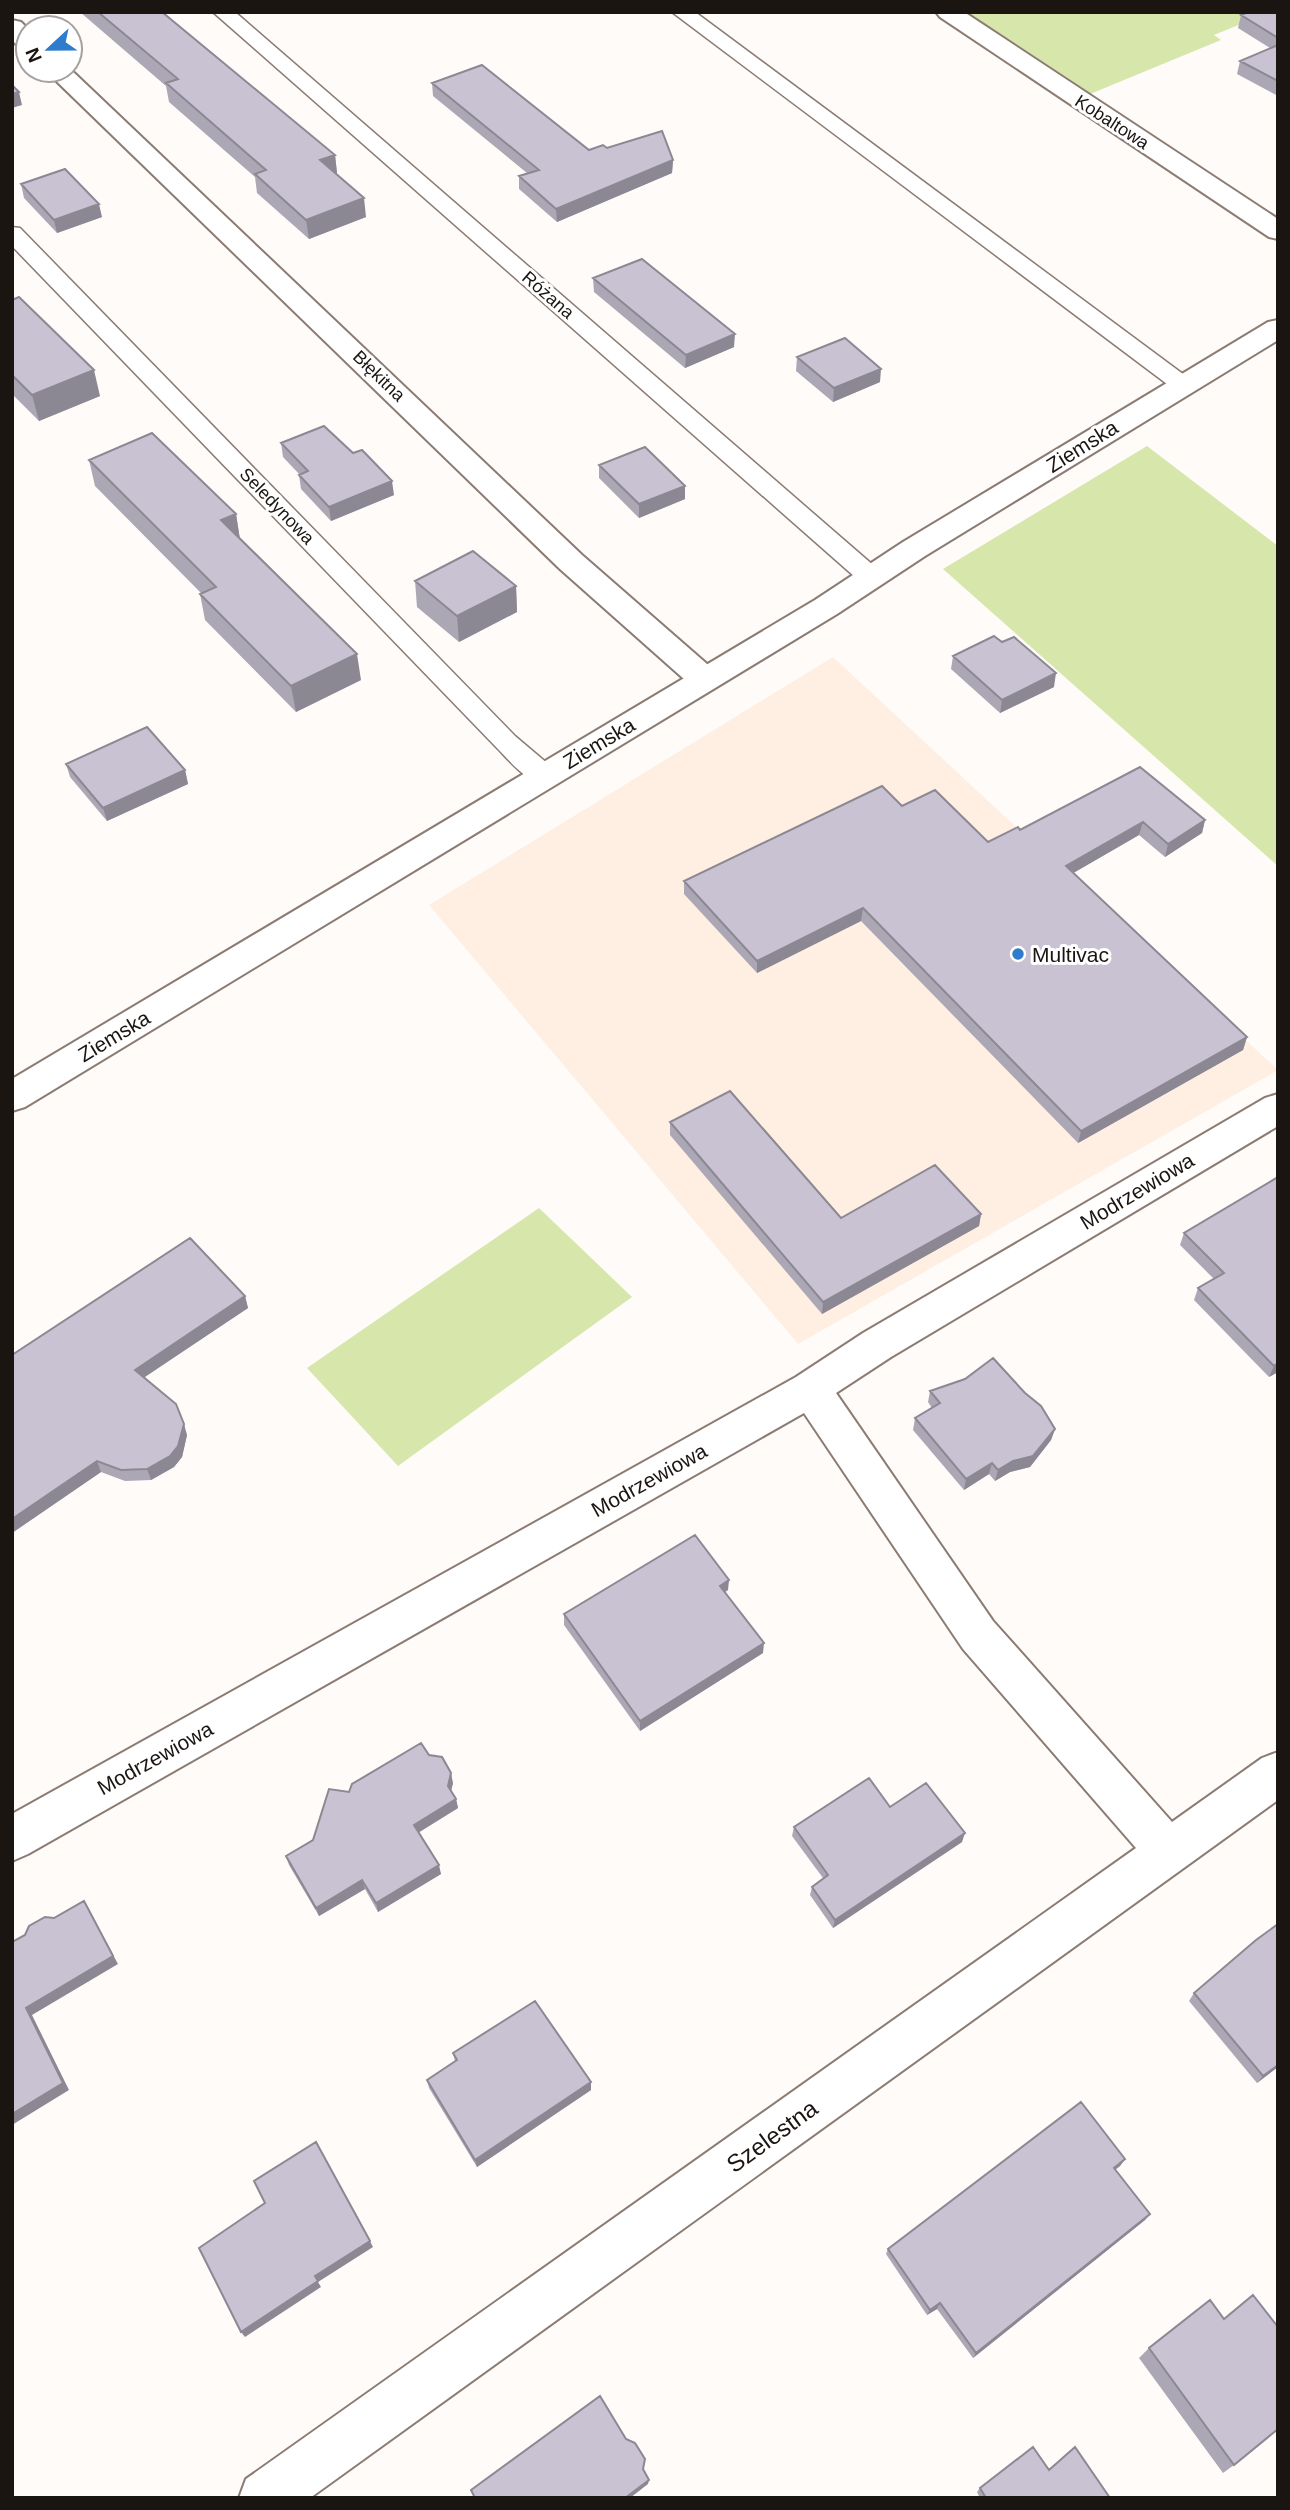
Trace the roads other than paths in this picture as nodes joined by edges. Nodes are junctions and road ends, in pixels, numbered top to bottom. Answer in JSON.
{"nodes":[{"id":1,"x":223,"y":12,"type":"edge"},
{"id":2,"x":682,"y":12,"type":"edge"},
{"id":3,"x":948,"y":12,"type":"edge"},
{"id":4,"x":72,"y":84,"type":"edge"},
{"id":5,"x":1278,"y":230,"type":"edge"},
{"id":6,"x":12,"y":233,"type":"edge"},
{"id":7,"x":1278,"y":328,"type":"edge"},
{"id":8,"x":1183,"y":385,"type":"junction"},
{"id":9,"x":872,"y":578,"type":"junction"},
{"id":10,"x":704,"y":679,"type":"junction"},
{"id":11,"x":544,"y":776,"type":"junction"},
{"id":12,"x":12,"y":1097,"type":"edge"},
{"id":13,"x":1278,"y":1108,"type":"edge"},
{"id":14,"x":810,"y":1389,"type":"junction"},
{"id":15,"x":1278,"y":1773,"type":"edge"},
{"id":16,"x":12,"y":1839,"type":"edge"},
{"id":17,"x":1169,"y":1852,"type":"junction"},
{"id":18,"x":265,"y":2498,"type":"edge"}],
"edges":[{"from":1,"to":9,"type":"lane","name":"Różana"},
{"from":2,"to":8,"type":"lane"},
{"from":3,"to":5,"type":"street","name":"Kobaltowa"},
{"from":4,"to":10,"type":"street","name":"Błękitna"},
{"from":6,"to":11,"type":"lane","name":"Seledynowa"},
{"from":7,"to":8,"type":"street","name":"Ziemska"},
{"from":8,"to":9,"type":"street","name":"Ziemska"},
{"from":9,"to":10,"type":"street","name":"Ziemska"},
{"from":10,"to":11,"type":"street","name":"Ziemska"},
{"from":11,"to":12,"type":"street","name":"Ziemska"},
{"from":13,"to":14,"type":"street","name":"Modrzewiowa"},
{"from":14,"to":16,"type":"street","name":"Modrzewiowa"},
{"from":14,"to":17,"type":"street"},
{"from":15,"to":17,"type":"street","name":"Szelestna"},
{"from":17,"to":18,"type":"street","name":"Szelestna"}]}
